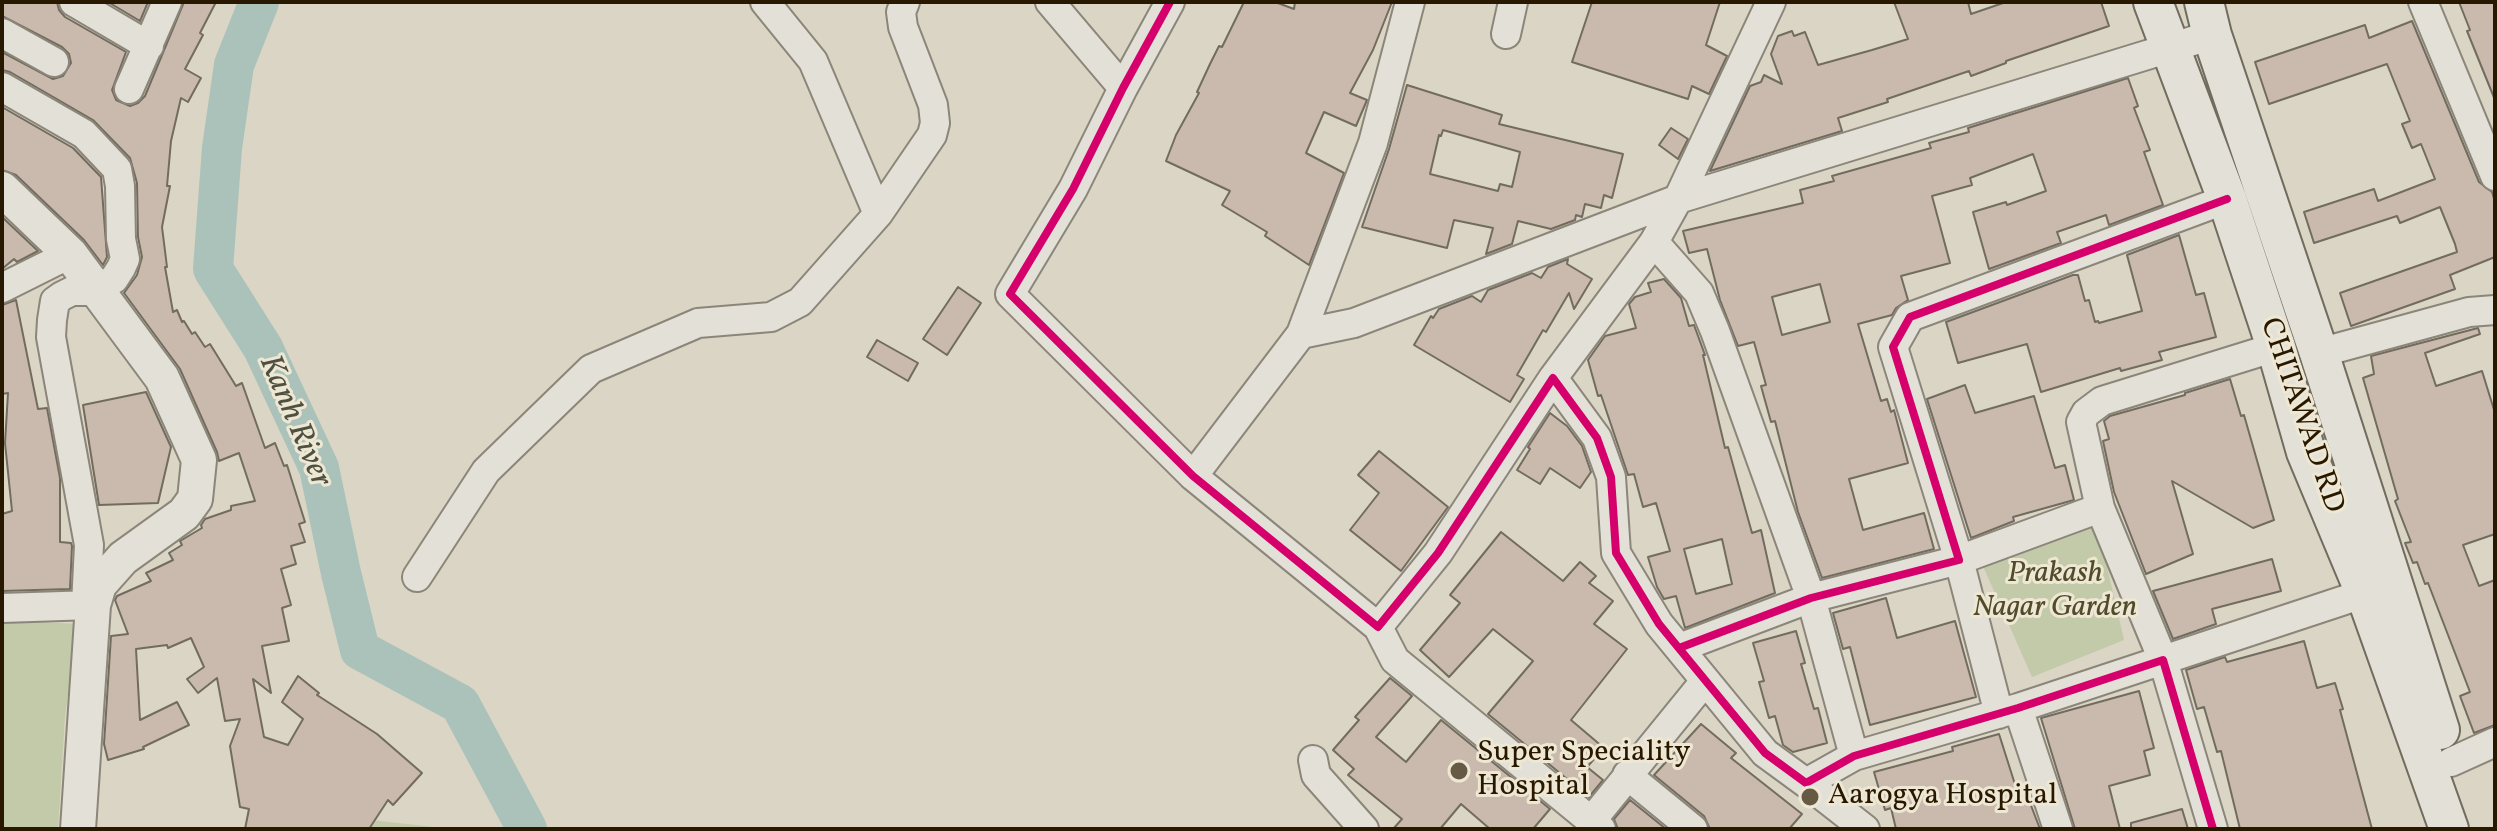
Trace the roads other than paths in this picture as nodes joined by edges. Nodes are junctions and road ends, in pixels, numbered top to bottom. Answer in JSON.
{"nodes":[{"id":1,"x":74,"y":2,"type":"edge"},
{"id":2,"x":167,"y":2,"type":"edge"},
{"id":3,"x":765,"y":2,"type":"edge"},
{"id":4,"x":905,"y":2,"type":"edge"},
{"id":5,"x":1050,"y":2,"type":"edge"},
{"id":6,"x":1170,"y":2,"type":"edge"},
{"id":7,"x":1410,"y":2,"type":"edge"},
{"id":8,"x":1513,"y":2,"type":"edge"},
{"id":9,"x":2153,"y":2,"type":"edge"},
{"id":10,"x":2423,"y":2,"type":"edge"},
{"id":11,"x":1775,"y":3,"type":"edge"},
{"id":12,"x":2208,"y":19,"type":"edge"},
{"id":13,"x":2,"y":33,"type":"edge"},
{"id":14,"x":1506,"y":34,"type":"dead end"},
{"id":15,"x":149,"y":46,"type":"junction"},
{"id":16,"x":2169,"y":48,"type":"junction"},
{"id":17,"x":54,"y":62,"type":"dead end"},
{"id":18,"x":2,"y":87,"type":"edge"},
{"id":19,"x":1123,"y":88,"type":"junction"},
{"id":20,"x":129,"y":89,"type":"dead end"},
{"id":21,"x":2495,"y":176,"type":"edge"},
{"id":22,"x":2,"y":189,"type":"edge"},
{"id":23,"x":1678,"y":199,"type":"junction"},
{"id":24,"x":2227,"y":199,"type":"junction"},
{"id":25,"x":878,"y":214,"type":"junction"},
{"id":26,"x":1654,"y":242,"type":"junction"},
{"id":27,"x":70,"y":254,"type":"junction"},
{"id":28,"x":2,"y":288,"type":"edge"},
{"id":29,"x":95,"y":291,"type":"junction"},
{"id":30,"x":2495,"y":310,"type":"edge"},
{"id":31,"x":1301,"y":334,"type":"junction"},
{"id":32,"x":2276,"y":347,"type":"junction"},
{"id":33,"x":2319,"y":353,"type":"junction"},
{"id":34,"x":1553,"y":378,"type":"junction"},
{"id":35,"x":1193,"y":476,"type":"junction"},
{"id":36,"x":2100,"y":508,"type":"junction"},
{"id":37,"x":1959,"y":560,"type":"junction"},
{"id":38,"x":417,"y":577,"type":"dead end"},
{"id":39,"x":2380,"y":588,"type":"junction"},
{"id":40,"x":1811,"y":598,"type":"junction"},
{"id":41,"x":90,"y":605,"type":"junction"},
{"id":42,"x":2,"y":608,"type":"edge"},
{"id":43,"x":1378,"y":627,"type":"junction"},
{"id":44,"x":1679,"y":648,"type":"junction"},
{"id":45,"x":2163,"y":660,"type":"junction"},
{"id":46,"x":1705,"y":681,"type":"junction"},
{"id":47,"x":2009,"y":711,"type":"junction"},
{"id":48,"x":2495,"y":742,"type":"edge"},
{"id":49,"x":1854,"y":756,"type":"junction"},
{"id":50,"x":1313,"y":760,"type":"dead end"},
{"id":51,"x":2451,"y":762,"type":"junction"},
{"id":52,"x":1627,"y":775,"type":"junction"},
{"id":53,"x":1806,"y":783,"type":"junction"},
{"id":54,"x":1596,"y":824,"type":"edge"},
{"id":55,"x":78,"y":829,"type":"edge"},
{"id":56,"x":1364,"y":829,"type":"edge"},
{"id":57,"x":1693,"y":829,"type":"edge"},
{"id":58,"x":1865,"y":829,"type":"edge"},
{"id":59,"x":2058,"y":829,"type":"edge"},
{"id":60,"x":2213,"y":829,"type":"edge"},
{"id":61,"x":2449,"y":829,"type":"edge"},
{"id":62,"x":2473,"y":829,"type":"edge"}],
"edges":[{"from":1,"to":15,"type":"street"},
{"from":2,"to":15,"type":"street"},
{"from":3,"to":25,"type":"street"},
{"from":4,"to":25,"type":"street"},
{"from":5,"to":19,"type":"street"},
{"from":6,"to":19,"type":"street"},
{"from":7,"to":31,"type":"street"},
{"from":8,"to":14,"type":"street"},
{"from":9,"to":16,"type":"main road","name":"CHITAWAD RD"},
{"from":10,"to":21,"type":"street"},
{"from":11,"to":23,"type":"street"},
{"from":12,"to":16,"type":"street"},
{"from":12,"to":33,"type":"main road","name":"CHITAWAD RD"},
{"from":13,"to":17,"type":"street"},
{"from":15,"to":20,"type":"street"},
{"from":16,"to":23,"type":"street"},
{"from":16,"to":24,"type":"main road","name":"CHITAWAD RD"},
{"from":18,"to":29,"type":"street"},
{"from":19,"to":35,"type":"street"},
{"from":22,"to":27,"type":"street"},
{"from":23,"to":26,"type":"street"},
{"from":23,"to":31,"type":"street"},
{"from":24,"to":32,"type":"main road","name":"CHITAWAD RD"},
{"from":24,"to":37,"type":"street"},
{"from":25,"to":38,"type":"street"},
{"from":26,"to":34,"type":"street"},
{"from":26,"to":40,"type":"street"},
{"from":27,"to":28,"type":"street"},
{"from":27,"to":29,"type":"street"},
{"from":29,"to":41,"type":"street"},
{"from":29,"to":41,"type":"street"},
{"from":30,"to":33,"type":"street"},
{"from":31,"to":35,"type":"street"},
{"from":32,"to":36,"type":"street"},
{"from":32,"to":39,"type":"main road","name":"CHITAWAD RD"},
{"from":33,"to":39,"type":"main road","name":"CHITAWAD RD"},
{"from":34,"to":43,"type":"street"},
{"from":34,"to":44,"type":"street"},
{"from":35,"to":43,"type":"street"},
{"from":36,"to":37,"type":"street"},
{"from":36,"to":45,"type":"street"},
{"from":37,"to":40,"type":"street"},
{"from":37,"to":47,"type":"street"},
{"from":39,"to":45,"type":"street"},
{"from":39,"to":51,"type":"main road","name":"CHITAWAD RD"},
{"from":39,"to":61,"type":"main road","name":"CHITAWAD RD"},
{"from":40,"to":44,"type":"street"},
{"from":40,"to":49,"type":"street"},
{"from":41,"to":42,"type":"street"},
{"from":41,"to":55,"type":"street"},
{"from":43,"to":54,"type":"street"},
{"from":44,"to":46,"type":"street"},
{"from":45,"to":47,"type":"street"},
{"from":45,"to":60,"type":"street"},
{"from":46,"to":52,"type":"street"},
{"from":46,"to":53,"type":"street"},
{"from":47,"to":49,"type":"street"},
{"from":47,"to":59,"type":"street"},
{"from":48,"to":51,"type":"street"},
{"from":49,"to":53,"type":"street"},
{"from":50,"to":56,"type":"street"},
{"from":51,"to":62,"type":"main road","name":"CHITAWAD RD"},
{"from":52,"to":54,"type":"street"},
{"from":52,"to":57,"type":"street"},
{"from":53,"to":58,"type":"street"}]}
